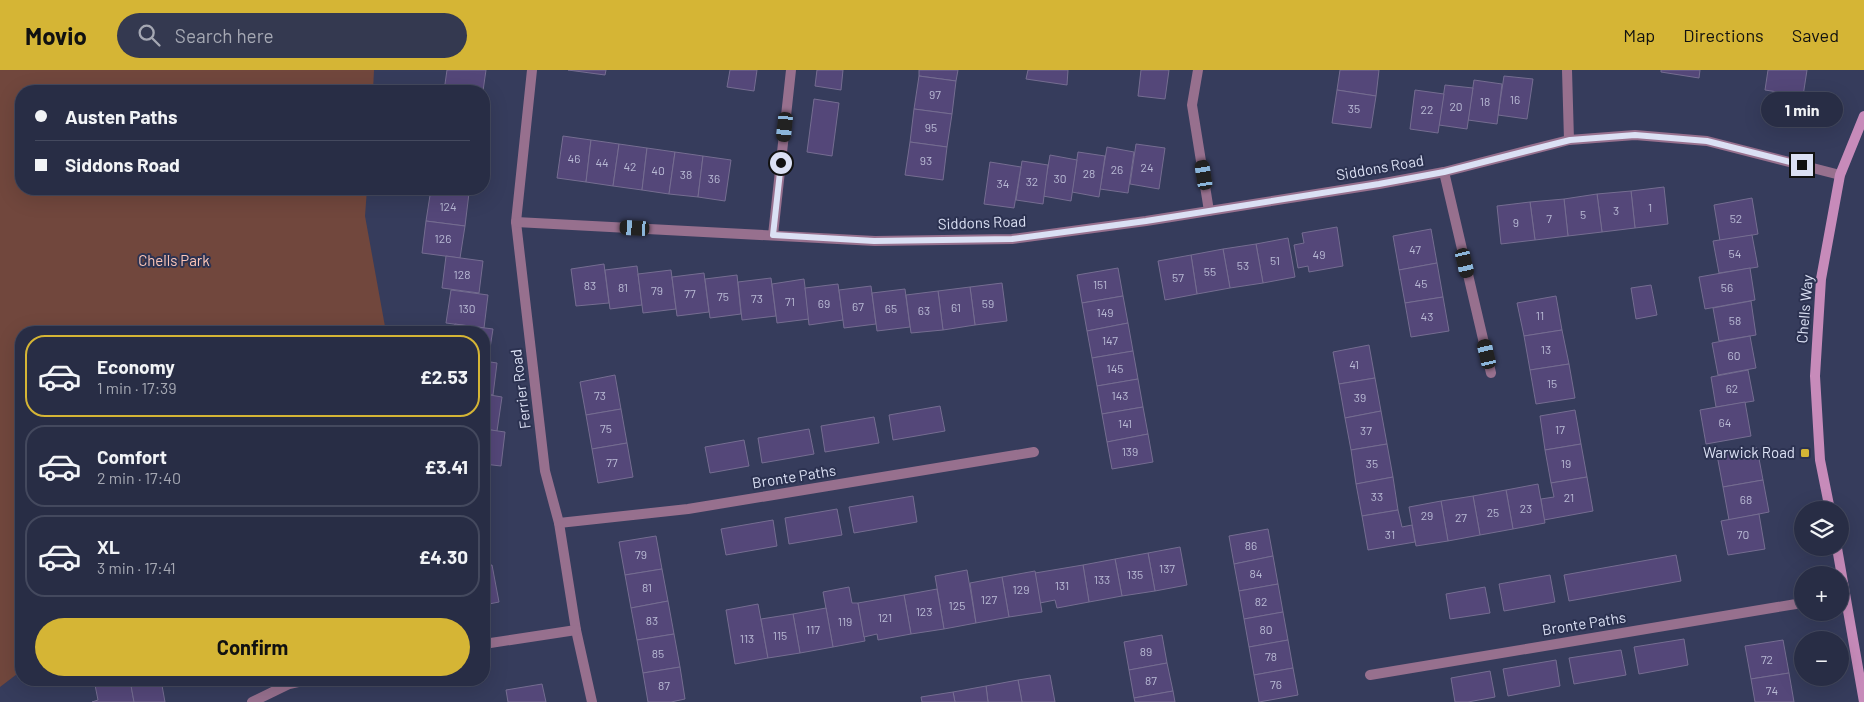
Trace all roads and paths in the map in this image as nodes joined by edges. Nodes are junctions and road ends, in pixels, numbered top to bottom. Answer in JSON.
{"nodes":[{"id":1,"x":532,"y":70,"type":"edge"},
{"id":2,"x":791,"y":70,"type":"edge"},
{"id":3,"x":1198,"y":70,"type":"edge"},
{"id":4,"x":1567,"y":70,"type":"edge"},
{"id":5,"x":1864,"y":116,"type":"edge"},
{"id":6,"x":1570,"y":140,"type":"junction"},
{"id":7,"x":1444,"y":172,"type":"junction"},
{"id":8,"x":1840,"y":175,"type":"junction"},
{"id":9,"x":1209,"y":211,"type":"junction"},
{"id":10,"x":516,"y":222,"type":"junction"},
{"id":11,"x":773,"y":235,"type":"junction"},
{"id":12,"x":1491,"y":372,"type":"dead end"},
{"id":13,"x":1034,"y":452,"type":"dead end"},
{"id":14,"x":1828,"y":501,"type":"edge"},
{"id":15,"x":559,"y":523,"type":"junction"},
{"id":16,"x":1794,"y":604,"type":"edge"},
{"id":17,"x":1848,"y":621,"type":"edge"},
{"id":18,"x":576,"y":630,"type":"junction"},
{"id":19,"x":490,"y":643,"type":"edge"},
{"id":20,"x":1370,"y":675,"type":"dead end"},
{"id":21,"x":281,"y":686,"type":"edge"},
{"id":22,"x":252,"y":702,"type":"edge"},
{"id":23,"x":592,"y":702,"type":"edge"},
{"id":24,"x":1864,"y":702,"type":"edge"}],
"edges":[{"from":1,"to":10,"type":"street","name":"Ferrier Road"},
{"from":2,"to":11,"type":"street"},
{"from":3,"to":9,"type":"street"},
{"from":4,"to":6,"type":"street"},
{"from":5,"to":8,"type":"street","name":"Chells Way"},
{"from":6,"to":7,"type":"street","name":"Siddons Road"},
{"from":6,"to":8,"type":"street","name":"Siddons Road"},
{"from":7,"to":9,"type":"street","name":"Siddons Road"},
{"from":7,"to":12,"type":"street","name":"Siddons Road"},
{"from":8,"to":14,"type":"street","name":"Chells Way"},
{"from":9,"to":11,"type":"street","name":"Siddons Road"},
{"from":10,"to":11,"type":"street","name":"Siddons Road"},
{"from":10,"to":15,"type":"street","name":"Ferrier Road"},
{"from":13,"to":15,"type":"street","name":"Bronte Paths"},
{"from":15,"to":18,"type":"street","name":"Ferrier Road"},
{"from":16,"to":20,"type":"street","name":"Bronte Paths"},
{"from":17,"to":24,"type":"street"},
{"from":18,"to":19,"type":"street"},
{"from":18,"to":23,"type":"street","name":"Ferrier Road"},
{"from":21,"to":22,"type":"street"}]}
